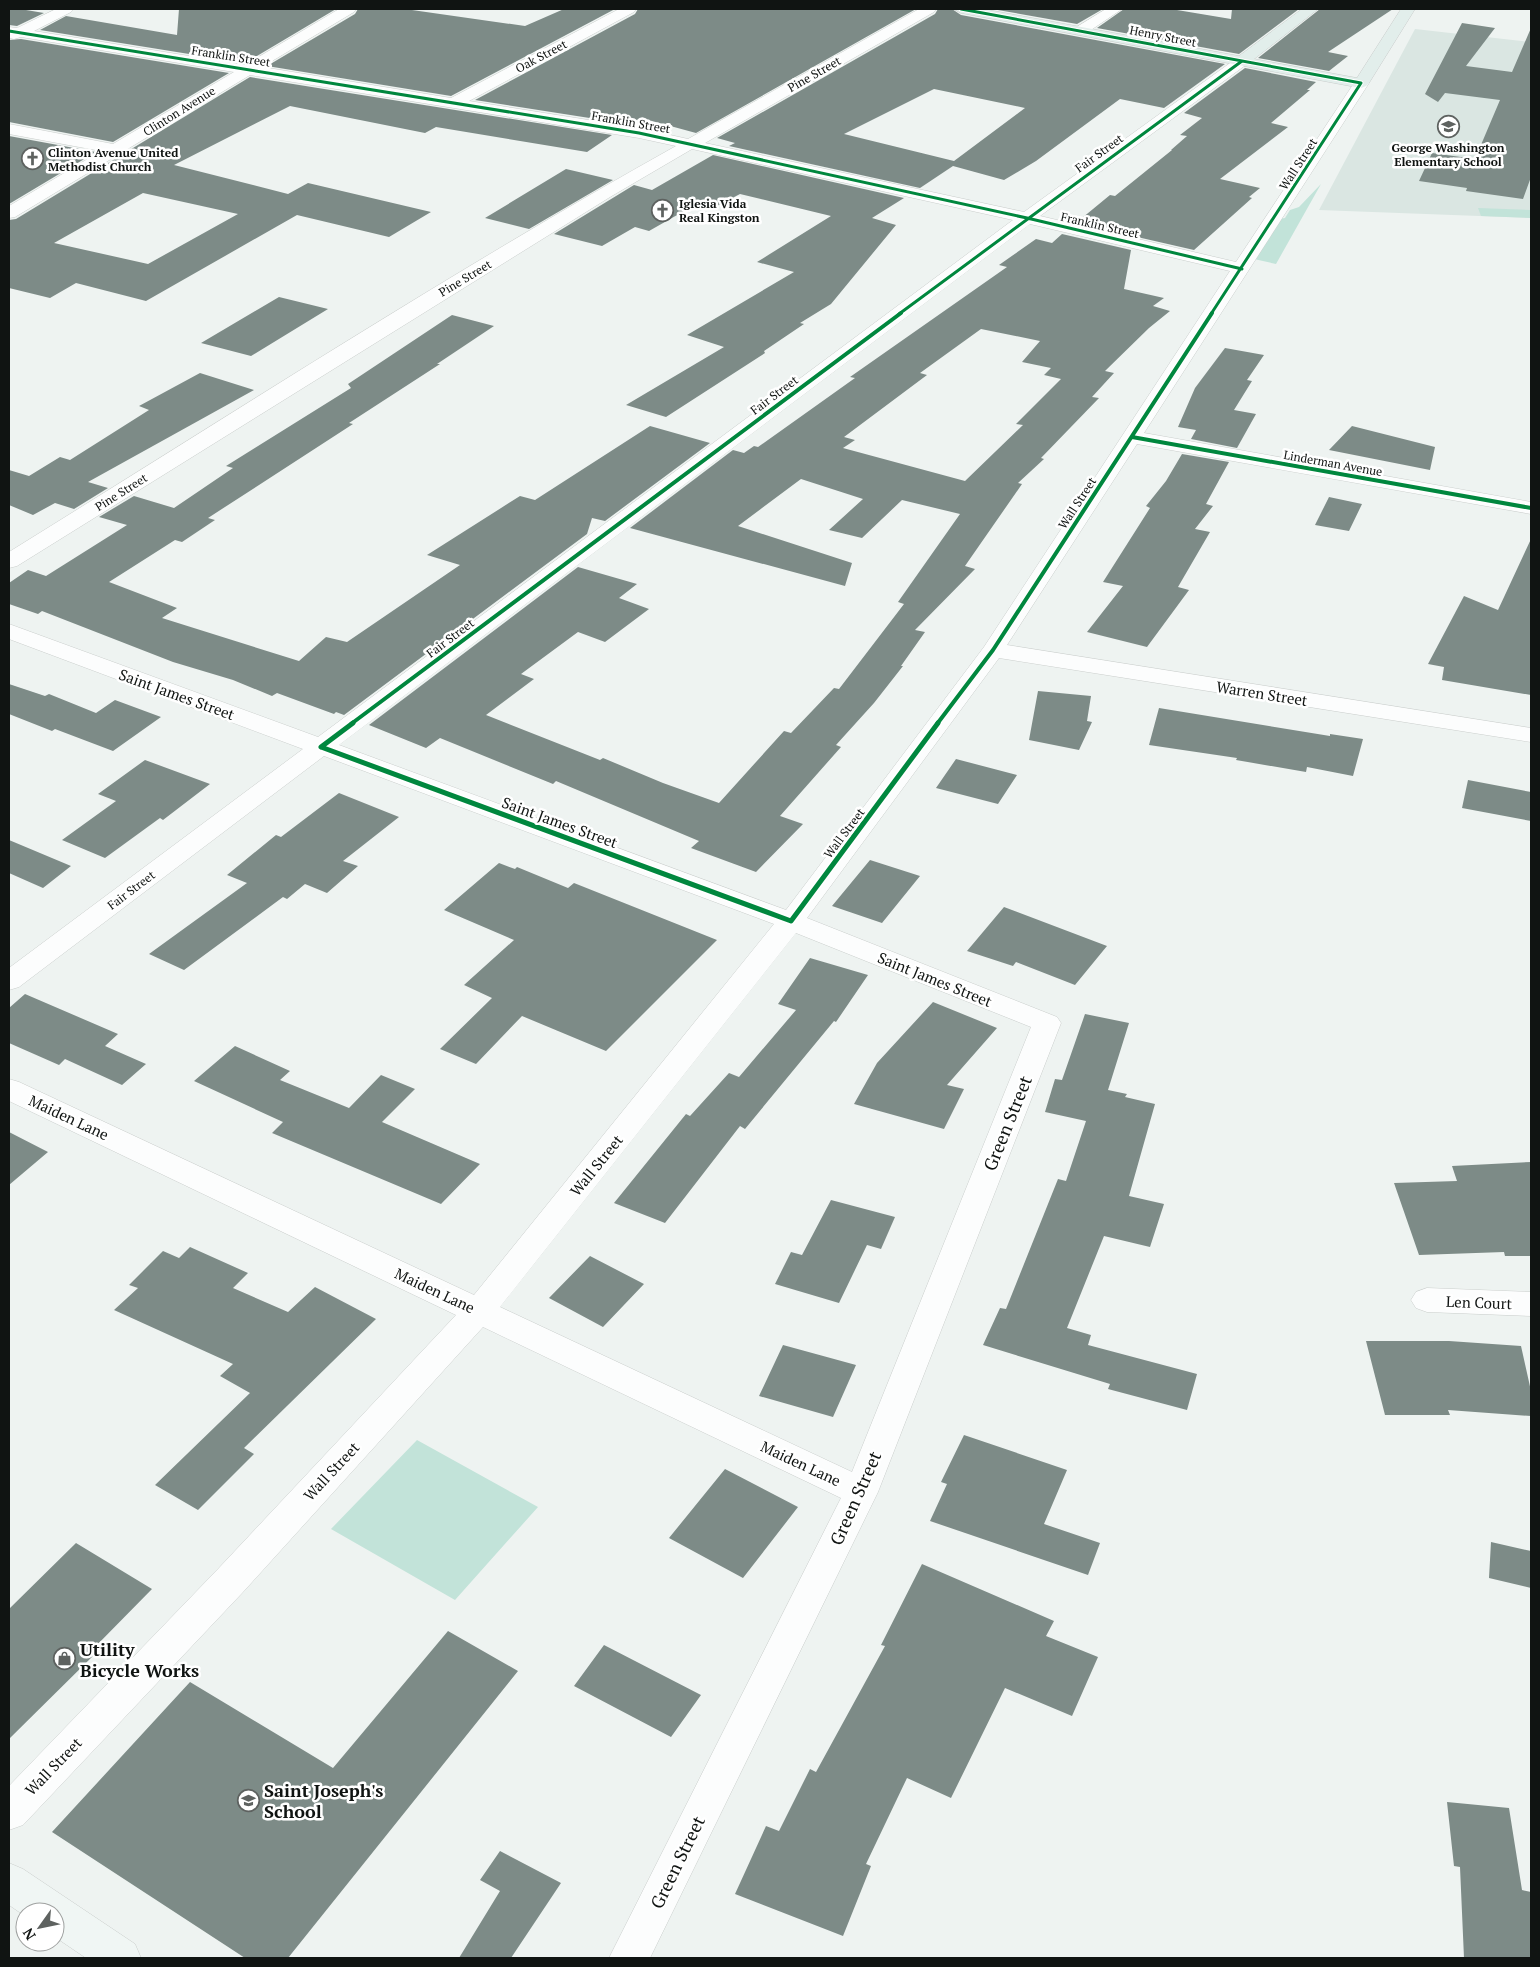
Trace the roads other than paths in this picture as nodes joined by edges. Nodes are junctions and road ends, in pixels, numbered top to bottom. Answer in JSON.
{"nodes":[{"id":1,"x":66,"y":9,"type":"edge"},
{"id":2,"x":349,"y":9,"type":"edge"},
{"id":3,"x":629,"y":9,"type":"edge"},
{"id":4,"x":929,"y":9,"type":"edge"},
{"id":5,"x":961,"y":9,"type":"edge"},
{"id":6,"x":1115,"y":9,"type":"edge"},
{"id":7,"x":1311,"y":9,"type":"edge"},
{"id":8,"x":1408,"y":9,"type":"edge"},
{"id":9,"x":1080,"y":31,"type":"junction"},
{"id":10,"x":12,"y":34,"type":"edge"},
{"id":11,"x":1242,"y":61,"type":"junction"},
{"id":12,"x":248,"y":69,"type":"junction"},
{"id":13,"x":1361,"y":83,"type":"junction"},
{"id":14,"x":453,"y":102,"type":"junction"},
{"id":15,"x":9,"y":129,"type":"edge"},
{"id":16,"x":692,"y":143,"type":"junction"},
{"id":17,"x":117,"y":149,"type":"junction"},
{"id":18,"x":9,"y":213,"type":"edge"},
{"id":19,"x":1027,"y":218,"type":"junction"},
{"id":20,"x":1242,"y":269,"type":"junction"},
{"id":21,"x":1132,"y":437,"type":"junction"},
{"id":22,"x":1531,"y":508,"type":"edge"},
{"id":23,"x":9,"y":562,"type":"edge"},
{"id":24,"x":9,"y":631,"type":"edge"},
{"id":25,"x":993,"y":650,"type":"junction"},
{"id":26,"x":1531,"y":735,"type":"edge"},
{"id":27,"x":321,"y":747,"type":"junction"},
{"id":28,"x":791,"y":921,"type":"junction"},
{"id":29,"x":9,"y":981,"type":"edge"},
{"id":30,"x":1047,"y":1023,"type":"joint"},
{"id":31,"x":9,"y":1089,"type":"edge"},
{"id":32,"x":1427,"y":1300,"type":"dead end"},
{"id":33,"x":1531,"y":1304,"type":"edge"},
{"id":34,"x":479,"y":1311,"type":"junction"},
{"id":35,"x":861,"y":1492,"type":"junction"},
{"id":36,"x":9,"y":1812,"type":"edge"},
{"id":37,"x":9,"y":1882,"type":"edge"},
{"id":38,"x":38,"y":1902,"type":"edge"},
{"id":39,"x":65,"y":1920,"type":"edge"},
{"id":40,"x":121,"y":1958,"type":"edge"},
{"id":41,"x":629,"y":1958,"type":"edge"}],
"edges":[{"from":1,"to":10,"type":"street"},
{"from":2,"to":12,"type":"street","name":"Clinton Avenue"},
{"from":3,"to":14,"type":"street","name":"Oak Street"},
{"from":4,"to":16,"type":"street","name":"Pine Street"},
{"from":5,"to":9,"type":"main road","name":"Henry Street"},
{"from":6,"to":9,"type":"street"},
{"from":7,"to":11,"type":"main road","name":"Fair Street"},
{"from":8,"to":13,"type":"main road","name":"Wall Street"},
{"from":9,"to":11,"type":"main road","name":"Henry Street"},
{"from":10,"to":12,"type":"street","name":"Franklin Street"},
{"from":11,"to":13,"type":"main road","name":"Henry Street"},
{"from":11,"to":19,"type":"street","name":"Fair Street"},
{"from":12,"to":14,"type":"street","name":"Franklin Street"},
{"from":12,"to":17,"type":"street","name":"Clinton Avenue"},
{"from":13,"to":20,"type":"street","name":"Wall Street"},
{"from":14,"to":16,"type":"street","name":"Franklin Street"},
{"from":15,"to":17,"type":"street"},
{"from":16,"to":19,"type":"street","name":"Franklin Street"},
{"from":16,"to":23,"type":"street","name":"Pine Street"},
{"from":17,"to":18,"type":"street","name":"Clinton Avenue"},
{"from":19,"to":20,"type":"street","name":"Franklin Street"},
{"from":19,"to":27,"type":"street","name":"Fair Street"},
{"from":20,"to":21,"type":"street","name":"Wall Street"},
{"from":21,"to":22,"type":"street","name":"Linderman Avenue"},
{"from":21,"to":25,"type":"street","name":"Wall Street"},
{"from":24,"to":27,"type":"street","name":"Saint James Street"},
{"from":25,"to":26,"type":"street","name":"Warren Street"},
{"from":25,"to":28,"type":"street","name":"Wall Street"},
{"from":27,"to":28,"type":"street","name":"Saint James Street"},
{"from":27,"to":29,"type":"street","name":"Fair Street"},
{"from":28,"to":30,"type":"street","name":"Saint James Street"},
{"from":28,"to":34,"type":"street","name":"Wall Street"},
{"from":30,"to":35,"type":"street","name":"Green Street"},
{"from":31,"to":34,"type":"street","name":"Maiden Lane"},
{"from":32,"to":33,"type":"street","name":"Len Court"},
{"from":34,"to":35,"type":"street","name":"Maiden Lane"},
{"from":34,"to":36,"type":"street","name":"Wall Street"},
{"from":35,"to":41,"type":"street","name":"Green Street"},
{"from":37,"to":38,"type":"main road"},
{"from":39,"to":40,"type":"main road"}]}
